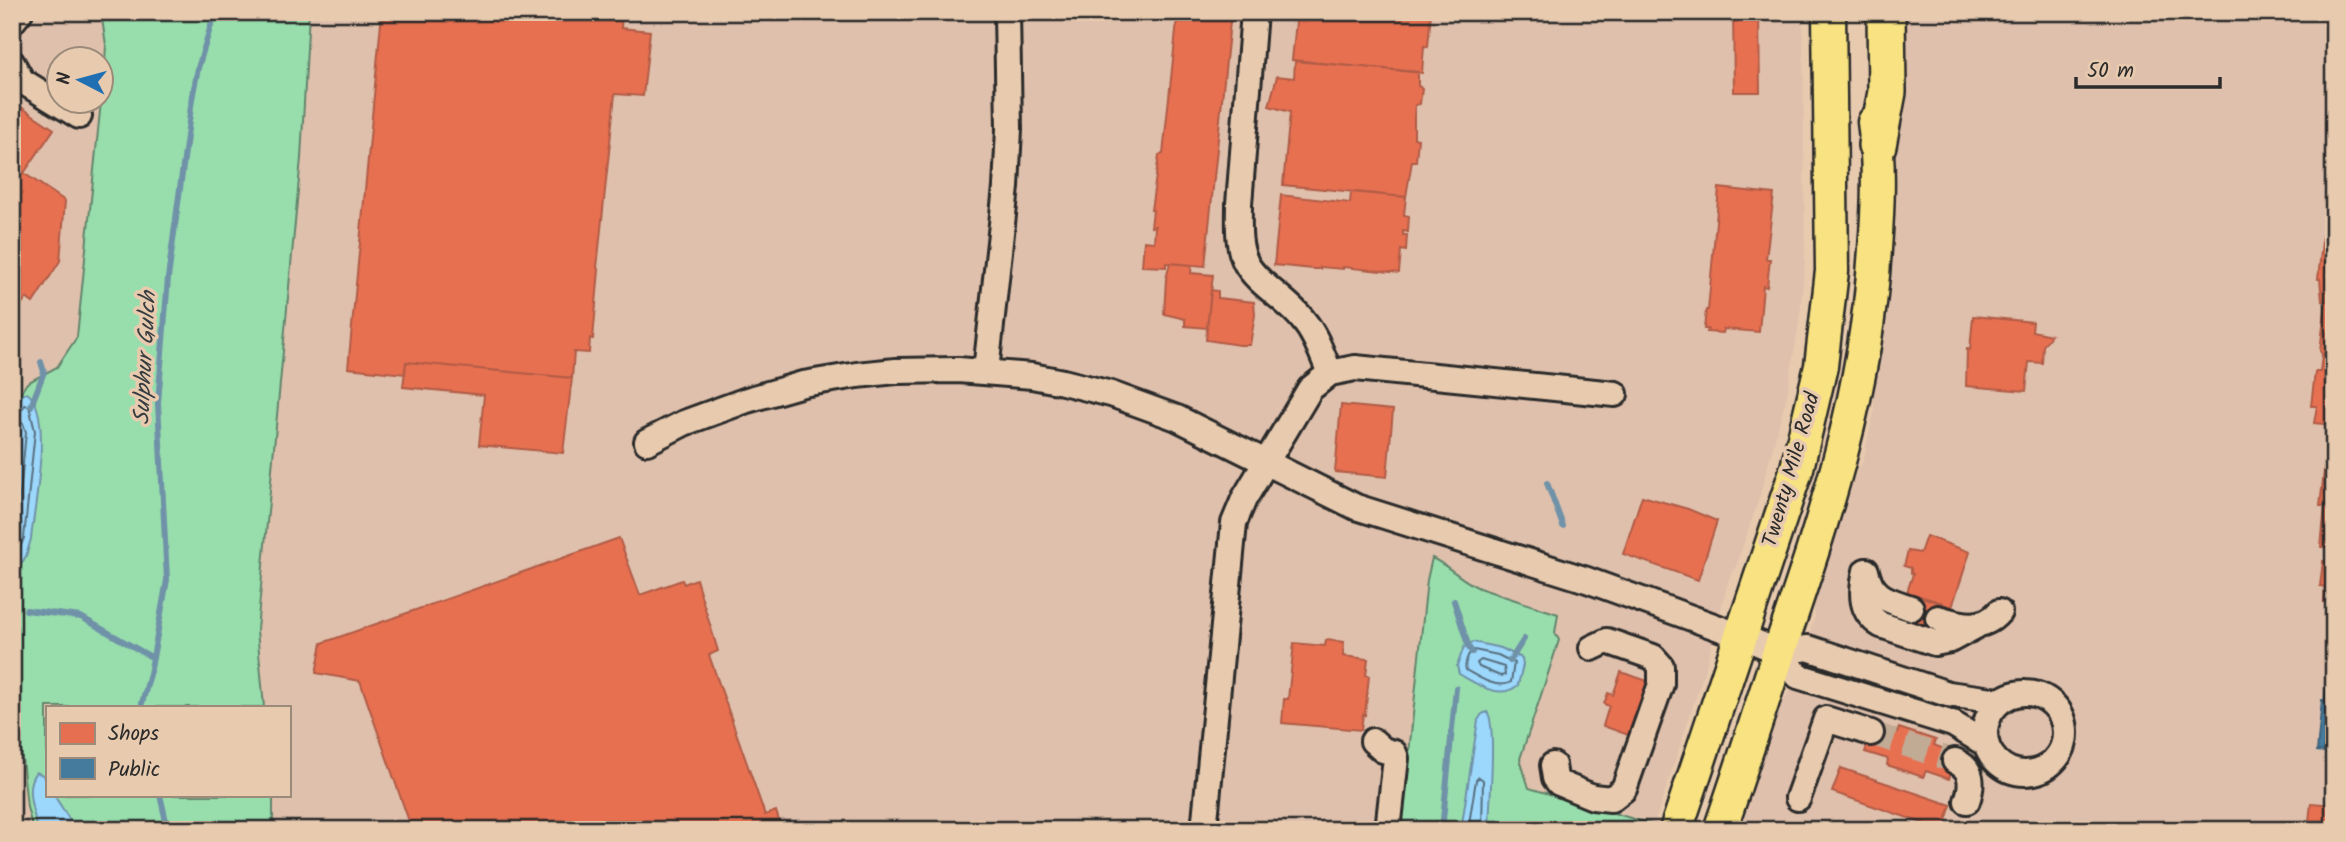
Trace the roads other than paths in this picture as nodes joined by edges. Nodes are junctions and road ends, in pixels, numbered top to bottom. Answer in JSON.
{"nodes":[{"id":1,"x":20,"y":12,"type":"edge"},
{"id":2,"x":1007,"y":12,"type":"edge"},
{"id":3,"x":1254,"y":12,"type":"edge"},
{"id":4,"x":1829,"y":12,"type":"edge"},
{"id":5,"x":1871,"y":12,"type":"edge"},
{"id":6,"x":1886,"y":12,"type":"edge"},
{"id":7,"x":12,"y":22,"type":"edge"},
{"id":8,"x":12,"y":63,"type":"edge"},
{"id":9,"x":12,"y":93,"type":"edge"},
{"id":10,"x":1877,"y":145,"type":"junction"},
{"id":11,"x":986,"y":371,"type":"junction"},
{"id":12,"x":1329,"y":373,"type":"junction"},
{"id":13,"x":1615,"y":394,"type":"dead end"},
{"id":14,"x":647,"y":442,"type":"dead end"},
{"id":15,"x":1267,"y":463,"type":"junction"},
{"id":16,"x":1911,"y":608,"type":"dead end"},
{"id":17,"x":1999,"y":612,"type":"dead end"},
{"id":18,"x":1938,"y":618,"type":"dead end"},
{"id":19,"x":1976,"y":626,"type":"junction"},
{"id":20,"x":1741,"y":636,"type":"junction"},
{"id":21,"x":1592,"y":648,"type":"dead end"},
{"id":22,"x":1779,"y":653,"type":"junction"},
{"id":23,"x":2000,"y":701,"type":"junction"},
{"id":24,"x":1871,"y":733,"type":"tunnel mouth"},
{"id":25,"x":1373,"y":741,"type":"dead end"},
{"id":26,"x":1986,"y":744,"type":"junction"},
{"id":27,"x":1955,"y":761,"type":"tunnel mouth"},
{"id":28,"x":1553,"y":765,"type":"dead end"},
{"id":29,"x":1793,"y":796,"type":"dead end"},
{"id":30,"x":1967,"y":801,"type":"dead end"},
{"id":31,"x":1204,"y":830,"type":"edge"},
{"id":32,"x":1388,"y":830,"type":"edge"},
{"id":33,"x":1676,"y":830,"type":"edge"},
{"id":34,"x":1720,"y":830,"type":"edge"}],
"edges":[{"from":1,"to":7,"type":"street"},
{"from":2,"to":11,"type":"street"},
{"from":3,"to":12,"type":"street"},
{"from":4,"to":20,"type":"main road","name":"Twenty Mile Road"},
{"from":5,"to":10,"type":"main road","name":"Twenty Mile Road"},
{"from":6,"to":10,"type":"highway"},
{"from":8,"to":9,"type":"street"},
{"from":10,"to":22,"type":"main road","name":"Twenty Mile Road"},
{"from":11,"to":14,"type":"street"},
{"from":11,"to":15,"type":"street"},
{"from":12,"to":13,"type":"street"},
{"from":12,"to":15,"type":"street"},
{"from":15,"to":20,"type":"street"},
{"from":15,"to":31,"type":"street"},
{"from":16,"to":19,"type":"street"},
{"from":17,"to":19,"type":"street"},
{"from":18,"to":19,"type":"street"},
{"from":20,"to":22,"type":"street"},
{"from":20,"to":33,"type":"main road","name":"Twenty Mile Road"},
{"from":21,"to":28,"type":"street"},
{"from":22,"to":23,"type":"street"},
{"from":22,"to":26,"type":"street"},
{"from":22,"to":34,"type":"main road","name":"Twenty Mile Road"},
{"from":23,"to":26,"type":"street"},
{"from":23,"to":26,"type":"street"},
{"from":24,"to":29,"type":"street"},
{"from":25,"to":32,"type":"street"},
{"from":27,"to":30,"type":"street"}]}
